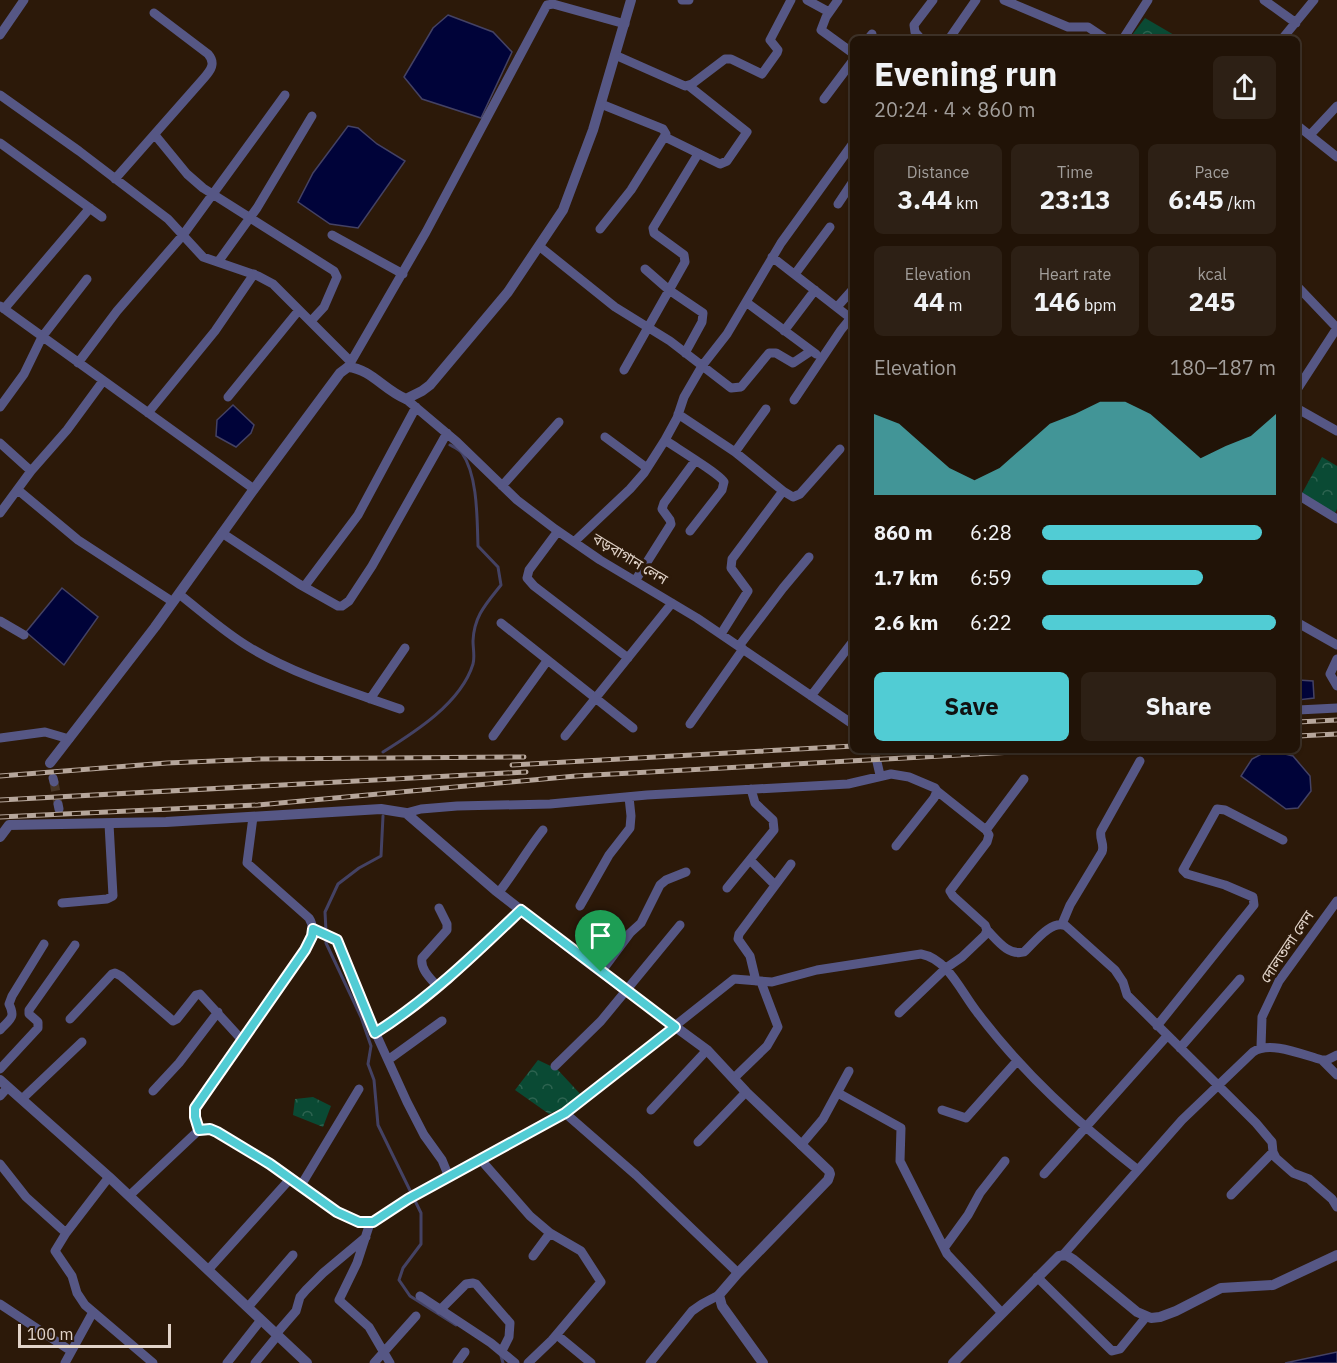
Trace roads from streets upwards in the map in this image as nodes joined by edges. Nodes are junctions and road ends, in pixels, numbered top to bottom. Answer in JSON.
{"nodes":[{"id":1,"x":24,"y":0,"type":"edge"},
{"id":2,"x":631,"y":0,"type":"edge"},
{"id":3,"x":682,"y":0,"type":"edge"},
{"id":4,"x":689,"y":0,"type":"edge"},
{"id":5,"x":791,"y":0,"type":"edge"},
{"id":6,"x":807,"y":0,"type":"edge"},
{"id":7,"x":838,"y":0,"type":"edge"},
{"id":8,"x":933,"y":0,"type":"edge"},
{"id":9,"x":976,"y":0,"type":"edge"},
{"id":10,"x":1004,"y":0,"type":"edge"},
{"id":11,"x":1148,"y":0,"type":"edge"},
{"id":12,"x":1264,"y":0,"type":"edge"},
{"id":13,"x":1314,"y":0,"type":"edge"},
{"id":14,"x":548,"y":2,"type":"edge"},
{"id":15,"x":829,"y":12,"type":"junction"},
{"id":16,"x":154,"y":13,"type":"dead end"},
{"id":17,"x":1296,"y":23,"type":"junction"},
{"id":18,"x":625,"y":24,"type":"junction"},
{"id":19,"x":0,"y":35,"type":"edge"},
{"id":20,"x":918,"y":36,"type":"edge"},
{"id":21,"x":951,"y":36,"type":"edge"},
{"id":22,"x":1102,"y":36,"type":"edge"},
{"id":23,"x":1125,"y":36,"type":"edge"},
{"id":24,"x":1285,"y":36,"type":"edge"},
{"id":25,"x":850,"y":53,"type":"edge"},
{"id":26,"x":615,"y":55,"type":"junction"},
{"id":27,"x":850,"y":62,"type":"edge"},
{"id":28,"x":689,"y":86,"type":"junction"},
{"id":29,"x":0,"y":94,"type":"edge"},
{"id":30,"x":285,"y":95,"type":"dead end"},
{"id":31,"x":824,"y":99,"type":"dead end"},
{"id":32,"x":601,"y":104,"type":"junction"},
{"id":33,"x":1337,"y":106,"type":"edge"},
{"id":34,"x":312,"y":116,"type":"dead end"},
{"id":35,"x":1300,"y":127,"type":"edge"},
{"id":36,"x":155,"y":135,"type":"junction"},
{"id":37,"x":1311,"y":135,"type":"junction"},
{"id":38,"x":665,"y":137,"type":"junction"},
{"id":39,"x":0,"y":144,"type":"edge"},
{"id":40,"x":850,"y":148,"type":"edge"},
{"id":41,"x":698,"y":154,"type":"junction"},
{"id":42,"x":1337,"y":157,"type":"edge"},
{"id":43,"x":115,"y":179,"type":"junction"},
{"id":44,"x":850,"y":186,"type":"edge"},
{"id":45,"x":212,"y":195,"type":"junction"},
{"id":46,"x":838,"y":204,"type":"dead end"},
{"id":47,"x":90,"y":208,"type":"junction"},
{"id":48,"x":102,"y":217,"type":"dead end"},
{"id":49,"x":250,"y":218,"type":"junction"},
{"id":50,"x":830,"y":227,"type":"dead end"},
{"id":51,"x":600,"y":229,"type":"dead end"},
{"id":52,"x":183,"y":235,"type":"junction"},
{"id":53,"x":332,"y":235,"type":"dead end"},
{"id":54,"x":539,"y":246,"type":"junction"},
{"id":55,"x":772,"y":257,"type":"junction"},
{"id":56,"x":218,"y":262,"type":"junction"},
{"id":57,"x":645,"y":269,"type":"dead end"},
{"id":58,"x":254,"y":274,"type":"junction"},
{"id":59,"x":403,"y":274,"type":"junction"},
{"id":60,"x":795,"y":274,"type":"junction"},
{"id":61,"x":87,"y":279,"type":"dead end"},
{"id":62,"x":1300,"y":289,"type":"edge"},
{"id":63,"x":669,"y":290,"type":"junction"},
{"id":64,"x":815,"y":290,"type":"junction"},
{"id":65,"x":850,"y":292,"type":"edge"},
{"id":66,"x":746,"y":302,"type":"junction"},
{"id":67,"x":837,"y":307,"type":"junction"},
{"id":68,"x":2,"y":308,"type":"edge"},
{"id":69,"x":299,"y":310,"type":"junction"},
{"id":70,"x":850,"y":316,"type":"edge"},
{"id":71,"x":850,"y":320,"type":"edge"},
{"id":72,"x":311,"y":321,"type":"junction"},
{"id":73,"x":647,"y":327,"type":"junction"},
{"id":74,"x":1337,"y":328,"type":"edge"},
{"id":75,"x":784,"y":331,"type":"junction"},
{"id":76,"x":42,"y":337,"type":"junction"},
{"id":77,"x":811,"y":351,"type":"junction"},
{"id":78,"x":685,"y":353,"type":"junction"},
{"id":79,"x":822,"y":359,"type":"junction"},
{"id":80,"x":78,"y":363,"type":"junction"},
{"id":81,"x":350,"y":364,"type":"junction"},
{"id":82,"x":702,"y":366,"type":"junction"},
{"id":83,"x":624,"y":370,"type":"dead end"},
{"id":84,"x":103,"y":381,"type":"junction"},
{"id":85,"x":1300,"y":385,"type":"edge"},
{"id":86,"x":228,"y":397,"type":"dead end"},
{"id":87,"x":406,"y":399,"type":"junction"},
{"id":88,"x":794,"y":400,"type":"dead end"},
{"id":89,"x":0,"y":407,"type":"edge"},
{"id":90,"x":416,"y":407,"type":"junction"},
{"id":91,"x":766,"y":409,"type":"dead end"},
{"id":92,"x":1300,"y":410,"type":"edge"},
{"id":93,"x":148,"y":413,"type":"junction"},
{"id":94,"x":678,"y":414,"type":"junction"},
{"id":95,"x":559,"y":422,"type":"dead end"},
{"id":96,"x":1337,"y":431,"type":"edge"},
{"id":97,"x":447,"y":433,"type":"junction"},
{"id":98,"x":605,"y":437,"type":"dead end"},
{"id":99,"x":665,"y":440,"type":"junction"},
{"id":100,"x":0,"y":443,"type":"edge"},
{"id":101,"x":840,"y":449,"type":"dead end"},
{"id":102,"x":735,"y":452,"type":"junction"},
{"id":103,"x":694,"y":461,"type":"junction"},
{"id":104,"x":647,"y":468,"type":"junction"},
{"id":105,"x":31,"y":471,"type":"junction"},
{"id":106,"x":502,"y":486,"type":"junction"},
{"id":107,"x":254,"y":489,"type":"junction"},
{"id":108,"x":18,"y":490,"type":"junction"},
{"id":109,"x":783,"y":491,"type":"junction"},
{"id":110,"x":1300,"y":496,"type":"edge"},
{"id":111,"x":0,"y":513,"type":"edge"},
{"id":112,"x":1337,"y":519,"type":"edge"},
{"id":113,"x":558,"y":531,"type":"junction"},
{"id":114,"x":690,"y":531,"type":"dead end"},
{"id":115,"x":222,"y":533,"type":"junction"},
{"id":116,"x":574,"y":542,"type":"junction"},
{"id":117,"x":809,"y":557,"type":"dead end"},
{"id":118,"x":635,"y":580,"type":"junction"},
{"id":119,"x":304,"y":587,"type":"junction"},
{"id":120,"x":176,"y":598,"type":"junction"},
{"id":121,"x":672,"y":603,"type":"junction"},
{"id":122,"x":0,"y":621,"type":"edge"},
{"id":123,"x":501,"y":622,"type":"dead end"},
{"id":124,"x":1300,"y":624,"type":"edge"},
{"id":125,"x":721,"y":634,"type":"junction"},
{"id":126,"x":24,"y":635,"type":"dead end"},
{"id":127,"x":850,"y":645,"type":"edge"},
{"id":128,"x":1337,"y":645,"type":"edge"},
{"id":129,"x":405,"y":648,"type":"dead end"},
{"id":130,"x":741,"y":648,"type":"junction"},
{"id":131,"x":628,"y":658,"type":"junction"},
{"id":132,"x":1337,"y":658,"type":"edge"},
{"id":133,"x":548,"y":661,"type":"junction"},
{"id":134,"x":1337,"y":686,"type":"edge"},
{"id":135,"x":811,"y":696,"type":"junction"},
{"id":136,"x":595,"y":698,"type":"junction"},
{"id":137,"x":370,"y":699,"type":"junction"},
{"id":138,"x":400,"y":708,"type":"dead end"},
{"id":139,"x":1337,"y":708,"type":"edge"},
{"id":140,"x":1300,"y":710,"type":"edge"},
{"id":141,"x":850,"y":722,"type":"edge"},
{"id":142,"x":690,"y":724,"type":"dead end"},
{"id":143,"x":633,"y":728,"type":"dead end"},
{"id":144,"x":493,"y":736,"type":"dead end"},
{"id":145,"x":565,"y":736,"type":"dead end"},
{"id":146,"x":0,"y":738,"type":"edge"},
{"id":147,"x":69,"y":739,"type":"junction"},
{"id":148,"x":1140,"y":761,"type":"dead end"},
{"id":149,"x":877,"y":762,"type":"tunnel mouth"},
{"id":150,"x":50,"y":764,"type":"dead end"},
{"id":151,"x":880,"y":775,"type":"junction"},
{"id":152,"x":1024,"y":779,"type":"dead end"},
{"id":153,"x":751,"y":789,"type":"junction"},
{"id":154,"x":937,"y":791,"type":"junction"},
{"id":155,"x":629,"y":796,"type":"junction"},
{"id":156,"x":406,"y":813,"type":"junction"},
{"id":157,"x":254,"y":817,"type":"junction"},
{"id":158,"x":109,"y":824,"type":"junction"},
{"id":159,"x":5,"y":826,"type":"edge"},
{"id":160,"x":543,"y":830,"type":"dead end"},
{"id":161,"x":986,"y":830,"type":"junction"},
{"id":162,"x":0,"y":837,"type":"edge"},
{"id":163,"x":1283,"y":840,"type":"dead end"},
{"id":164,"x":896,"y":846,"type":"dead end"},
{"id":165,"x":750,"y":860,"type":"junction"},
{"id":166,"x":791,"y":864,"type":"dead end"},
{"id":167,"x":686,"y":872,"type":"dead end"},
{"id":168,"x":775,"y":885,"type":"junction"},
{"id":169,"x":726,"y":888,"type":"dead end"},
{"id":170,"x":499,"y":892,"type":"junction"},
{"id":171,"x":1337,"y":901,"type":"edge"},
{"id":172,"x":62,"y":903,"type":"dead end"},
{"id":173,"x":580,"y":906,"type":"dead end"},
{"id":174,"x":439,"y":908,"type":"dead end"},
{"id":175,"x":521,"y":910,"type":"junction"},
{"id":176,"x":1062,"y":924,"type":"junction"},
{"id":177,"x":680,"y":925,"type":"dead end"},
{"id":178,"x":313,"y":929,"type":"junction"},
{"id":179,"x":987,"y":930,"type":"junction"},
{"id":180,"x":44,"y":944,"type":"dead end"},
{"id":181,"x":75,"y":945,"type":"dead end"},
{"id":182,"x":946,"y":968,"type":"junction"},
{"id":183,"x":601,"y":972,"type":"junction"},
{"id":184,"x":1240,"y":979,"type":"dead end"},
{"id":185,"x":759,"y":981,"type":"junction"},
{"id":186,"x":437,"y":986,"type":"junction"},
{"id":187,"x":625,"y":990,"type":"junction"},
{"id":188,"x":218,"y":1012,"type":"junction"},
{"id":189,"x":899,"y":1012,"type":"dead end"},
{"id":190,"x":70,"y":1019,"type":"dead end"},
{"id":191,"x":442,"y":1021,"type":"dead end"},
{"id":192,"x":1157,"y":1026,"type":"junction"},
{"id":193,"x":675,"y":1027,"type":"junction"},
{"id":194,"x":0,"y":1030,"type":"edge"},
{"id":195,"x":375,"y":1033,"type":"junction"},
{"id":196,"x":1167,"y":1036,"type":"junction"},
{"id":197,"x":242,"y":1040,"type":"junction"},
{"id":198,"x":82,"y":1042,"type":"dead end"},
{"id":199,"x":1261,"y":1047,"type":"junction"},
{"id":200,"x":1180,"y":1048,"type":"junction"},
{"id":201,"x":707,"y":1050,"type":"junction"},
{"id":202,"x":1337,"y":1055,"type":"edge"},
{"id":203,"x":388,"y":1060,"type":"junction"},
{"id":204,"x":1322,"y":1060,"type":"junction"},
{"id":205,"x":1017,"y":1061,"type":"junction"},
{"id":206,"x":555,"y":1066,"type":"dead end"},
{"id":207,"x":0,"y":1069,"type":"edge"},
{"id":208,"x":849,"y":1071,"type":"dead end"},
{"id":209,"x":1337,"y":1075,"type":"edge"},
{"id":210,"x":734,"y":1078,"type":"junction"},
{"id":211,"x":1218,"y":1084,"type":"junction"},
{"id":212,"x":3,"y":1087,"type":"edge"},
{"id":213,"x":359,"y":1089,"type":"dead end"},
{"id":214,"x":153,"y":1091,"type":"dead end"},
{"id":215,"x":746,"y":1092,"type":"junction"},
{"id":216,"x":838,"y":1093,"type":"junction"},
{"id":217,"x":22,"y":1099,"type":"junction"},
{"id":218,"x":651,"y":1110,"type":"dead end"},
{"id":219,"x":942,"y":1110,"type":"dead end"},
{"id":220,"x":565,"y":1113,"type":"junction"},
{"id":221,"x":1085,"y":1128,"type":"junction"},
{"id":222,"x":199,"y":1130,"type":"junction"},
{"id":223,"x":698,"y":1142,"type":"dead end"},
{"id":224,"x":801,"y":1145,"type":"junction"},
{"id":225,"x":1273,"y":1152,"type":"junction"},
{"id":226,"x":481,"y":1160,"type":"junction"},
{"id":227,"x":1005,"y":1161,"type":"dead end"},
{"id":228,"x":0,"y":1164,"type":"edge"},
{"id":229,"x":1138,"y":1170,"type":"junction"},
{"id":230,"x":1044,"y":1174,"type":"dead end"},
{"id":231,"x":449,"y":1177,"type":"junction"},
{"id":232,"x":109,"y":1178,"type":"junction"},
{"id":233,"x":290,"y":1179,"type":"junction"},
{"id":234,"x":300,"y":1187,"type":"junction"},
{"id":235,"x":1231,"y":1195,"type":"dead end"},
{"id":236,"x":129,"y":1196,"type":"junction"},
{"id":237,"x":1337,"y":1207,"type":"edge"},
{"id":238,"x":370,"y":1223,"type":"junction"},
{"id":239,"x":66,"y":1233,"type":"junction"},
{"id":240,"x":550,"y":1233,"type":"junction"},
{"id":241,"x":366,"y":1237,"type":"junction"},
{"id":242,"x":944,"y":1248,"type":"junction"},
{"id":243,"x":1063,"y":1255,"type":"junction"},
{"id":244,"x":1337,"y":1255,"type":"edge"},
{"id":245,"x":293,"y":1256,"type":"dead end"},
{"id":246,"x":533,"y":1256,"type":"dead end"},
{"id":247,"x":208,"y":1270,"type":"junction"},
{"id":248,"x":738,"y":1273,"type":"junction"},
{"id":249,"x":1037,"y":1277,"type":"junction"},
{"id":250,"x":719,"y":1295,"type":"junction"},
{"id":251,"x":420,"y":1296,"type":"dead end"},
{"id":252,"x":0,"y":1304,"type":"edge"},
{"id":253,"x":248,"y":1307,"type":"junction"},
{"id":254,"x":440,"y":1310,"type":"junction"},
{"id":255,"x":93,"y":1312,"type":"junction"},
{"id":256,"x":1002,"y":1313,"type":"junction"},
{"id":257,"x":416,"y":1316,"type":"dead end"},
{"id":258,"x":1146,"y":1317,"type":"junction"},
{"id":259,"x":261,"y":1320,"type":"junction"},
{"id":260,"x":277,"y":1335,"type":"junction"},
{"id":261,"x":557,"y":1335,"type":"junction"},
{"id":262,"x":71,"y":1351,"type":"junction"},
{"id":263,"x":502,"y":1351,"type":"junction"},
{"id":264,"x":465,"y":1352,"type":"dead end"},
{"id":265,"x":383,"y":1353,"type":"junction"},
{"id":266,"x":65,"y":1363,"type":"edge"},
{"id":267,"x":152,"y":1363,"type":"edge"},
{"id":268,"x":227,"y":1363,"type":"edge"},
{"id":269,"x":255,"y":1363,"type":"edge"},
{"id":270,"x":307,"y":1363,"type":"edge"},
{"id":271,"x":374,"y":1363,"type":"edge"},
{"id":272,"x":390,"y":1363,"type":"edge"},
{"id":273,"x":457,"y":1363,"type":"edge"},
{"id":274,"x":515,"y":1363,"type":"edge"},
{"id":275,"x":528,"y":1363,"type":"edge"},
{"id":276,"x":591,"y":1363,"type":"edge"},
{"id":277,"x":650,"y":1363,"type":"edge"},
{"id":278,"x":764,"y":1363,"type":"edge"},
{"id":279,"x":953,"y":1363,"type":"edge"}],
"edges":[{"from":1,"to":19,"type":"street"},
{"from":2,"to":18,"type":"street"},
{"from":3,"to":4,"type":"street"},
{"from":5,"to":28,"type":"street"},
{"from":6,"to":15,"type":"street"},
{"from":7,"to":15,"type":"street"},
{"from":8,"to":20,"type":"street"},
{"from":9,"to":21,"type":"street"},
{"from":10,"to":22,"type":"street"},
{"from":11,"to":23,"type":"street"},
{"from":12,"to":17,"type":"street"},
{"from":13,"to":17,"type":"street"},
{"from":14,"to":18,"type":"street"},
{"from":14,"to":59,"type":"street"},
{"from":15,"to":25,"type":"street"},
{"from":16,"to":36,"type":"street"},
{"from":17,"to":24,"type":"street"},
{"from":18,"to":26,"type":"street"},
{"from":26,"to":28,"type":"street"},
{"from":26,"to":32,"type":"street"},
{"from":27,"to":31,"type":"street"},
{"from":28,"to":41,"type":"street"},
{"from":29,"to":43,"type":"street"},
{"from":30,"to":45,"type":"street"},
{"from":32,"to":38,"type":"street"},
{"from":32,"to":54,"type":"street"},
{"from":33,"to":37,"type":"street"},
{"from":34,"to":49,"type":"street"},
{"from":35,"to":37,"type":"street"},
{"from":36,"to":43,"type":"street"},
{"from":36,"to":45,"type":"street"},
{"from":37,"to":42,"type":"street"},
{"from":38,"to":41,"type":"street"},
{"from":38,"to":51,"type":"street"},
{"from":39,"to":47,"type":"street"},
{"from":40,"to":55,"type":"street"},
{"from":41,"to":63,"type":"street"},
{"from":43,"to":52,"type":"street"},
{"from":44,"to":46,"type":"street"},
{"from":45,"to":49,"type":"street"},
{"from":45,"to":52,"type":"street"},
{"from":47,"to":48,"type":"street"},
{"from":47,"to":68,"type":"street"},
{"from":49,"to":56,"type":"street"},
{"from":49,"to":72,"type":"street"},
{"from":50,"to":60,"type":"street"},
{"from":52,"to":56,"type":"street"},
{"from":52,"to":80,"type":"street"},
{"from":53,"to":59,"type":"street"},
{"from":54,"to":73,"type":"street"},
{"from":54,"to":87,"type":"street"},
{"from":55,"to":60,"type":"street"},
{"from":55,"to":66,"type":"street"},
{"from":56,"to":58,"type":"street"},
{"from":57,"to":63,"type":"street"},
{"from":58,"to":69,"type":"street"},
{"from":58,"to":93,"type":"street"},
{"from":59,"to":81,"type":"street"},
{"from":60,"to":64,"type":"street"},
{"from":61,"to":76,"type":"street"},
{"from":62,"to":74,"type":"street"},
{"from":63,"to":73,"type":"street"},
{"from":63,"to":78,"type":"street"},
{"from":64,"to":67,"type":"street"},
{"from":64,"to":75,"type":"street"},
{"from":65,"to":67,"type":"street"},
{"from":66,"to":75,"type":"street"},
{"from":66,"to":82,"type":"street"},
{"from":67,"to":70,"type":"street"},
{"from":68,"to":76,"type":"street"},
{"from":69,"to":72,"type":"street"},
{"from":69,"to":86,"type":"street"},
{"from":71,"to":79,"type":"street"},
{"from":72,"to":81,"type":"street"},
{"from":73,"to":78,"type":"street"},
{"from":73,"to":83,"type":"street"},
{"from":74,"to":85,"type":"street"},
{"from":75,"to":77,"type":"street"},
{"from":76,"to":80,"type":"street"},
{"from":76,"to":89,"type":"street"},
{"from":77,"to":79,"type":"street"},
{"from":77,"to":82,"type":"street"},
{"from":78,"to":82,"type":"street"},
{"from":79,"to":88,"type":"street"},
{"from":80,"to":84,"type":"street"},
{"from":81,"to":87,"type":"street"},
{"from":81,"to":107,"type":"street"},
{"from":82,"to":94,"type":"street"},
{"from":84,"to":93,"type":"street"},
{"from":84,"to":105,"type":"street"},
{"from":87,"to":90,"type":"street","name":"বড়বাগান লেন"},
{"from":90,"to":97,"type":"street","name":"বড়বাগান লেন"},
{"from":90,"to":119,"type":"street"},
{"from":91,"to":102,"type":"street"},
{"from":92,"to":96,"type":"street"},
{"from":93,"to":107,"type":"street"},
{"from":94,"to":99,"type":"street"},
{"from":94,"to":102,"type":"street"},
{"from":95,"to":106,"type":"street"},
{"from":97,"to":106,"type":"street","name":"বড়বাগান লেন"},
{"from":97,"to":119,"type":"street"},
{"from":98,"to":104,"type":"street"},
{"from":99,"to":103,"type":"street"},
{"from":99,"to":104,"type":"street"},
{"from":100,"to":105,"type":"street"},
{"from":101,"to":109,"type":"street"},
{"from":102,"to":109,"type":"street"},
{"from":103,"to":114,"type":"street"},
{"from":103,"to":118,"type":"street"},
{"from":104,"to":116,"type":"street"},
{"from":105,"to":108,"type":"street"},
{"from":106,"to":113,"type":"street","name":"বড়বাগান লেন"},
{"from":107,"to":115,"type":"street"},
{"from":108,"to":111,"type":"street"},
{"from":108,"to":120,"type":"street"},
{"from":109,"to":125,"type":"street"},
{"from":110,"to":112,"type":"street"},
{"from":113,"to":116,"type":"street","name":"বড়বাগান লেন"},
{"from":113,"to":131,"type":"street"},
{"from":115,"to":119,"type":"street"},
{"from":115,"to":120,"type":"street"},
{"from":116,"to":118,"type":"street","name":"বড়বাগান লেন"},
{"from":117,"to":130,"type":"street"},
{"from":118,"to":121,"type":"street","name":"বড়বাগান লেন"},
{"from":120,"to":137,"type":"street"},
{"from":120,"to":147,"type":"street"},
{"from":121,"to":125,"type":"street","name":"বড়বাগান লেন"},
{"from":121,"to":131,"type":"street"},
{"from":122,"to":126,"type":"street"},
{"from":123,"to":133,"type":"street"},
{"from":124,"to":128,"type":"street"},
{"from":125,"to":130,"type":"street","name":"বড়বাগান লেন"},
{"from":127,"to":135,"type":"street"},
{"from":129,"to":137,"type":"street"},
{"from":130,"to":135,"type":"street","name":"বড়বাগান লেন"},
{"from":130,"to":142,"type":"street"},
{"from":131,"to":136,"type":"street"},
{"from":132,"to":134,"type":"street"},
{"from":133,"to":136,"type":"street"},
{"from":133,"to":144,"type":"street"},
{"from":135,"to":141,"type":"street","name":"বড়বাগান লেন"},
{"from":136,"to":143,"type":"street"},
{"from":136,"to":145,"type":"street"},
{"from":137,"to":138,"type":"street"},
{"from":139,"to":140,"type":"street"},
{"from":146,"to":147,"type":"street"},
{"from":147,"to":150,"type":"street"},
{"from":148,"to":176,"type":"street"},
{"from":149,"to":151,"type":"street"},
{"from":151,"to":153,"type":"street"},
{"from":151,"to":154,"type":"street"},
{"from":152,"to":161,"type":"street"},
{"from":153,"to":155,"type":"street"},
{"from":153,"to":165,"type":"street"},
{"from":154,"to":161,"type":"street"},
{"from":154,"to":164,"type":"street"},
{"from":155,"to":156,"type":"street"},
{"from":155,"to":173,"type":"street"},
{"from":156,"to":157,"type":"street"},
{"from":156,"to":170,"type":"street"},
{"from":157,"to":158,"type":"street"},
{"from":157,"to":178,"type":"street"},
{"from":158,"to":159,"type":"street"},
{"from":158,"to":172,"type":"street"},
{"from":159,"to":162,"type":"street"},
{"from":160,"to":170,"type":"street"},
{"from":161,"to":179,"type":"street"},
{"from":163,"to":192,"type":"street"},
{"from":165,"to":168,"type":"street"},
{"from":165,"to":169,"type":"street"},
{"from":166,"to":168,"type":"street"},
{"from":167,"to":183,"type":"street"},
{"from":168,"to":185,"type":"street"},
{"from":170,"to":175,"type":"street"},
{"from":171,"to":199,"type":"street","name":"দোলতলা লেন"},
{"from":174,"to":186,"type":"street"},
{"from":175,"to":183,"type":"street"},
{"from":175,"to":186,"type":"street"},
{"from":176,"to":179,"type":"street"},
{"from":176,"to":192,"type":"street"},
{"from":177,"to":187,"type":"street"},
{"from":178,"to":195,"type":"street"},
{"from":178,"to":197,"type":"street"},
{"from":179,"to":182,"type":"street"},
{"from":180,"to":194,"type":"street"},
{"from":181,"to":207,"type":"street"},
{"from":182,"to":185,"type":"street"},
{"from":182,"to":189,"type":"street"},
{"from":182,"to":205,"type":"street"},
{"from":183,"to":187,"type":"street"},
{"from":184,"to":200,"type":"street"},
{"from":185,"to":193,"type":"street"},
{"from":185,"to":210,"type":"street"},
{"from":186,"to":195,"type":"street"},
{"from":187,"to":193,"type":"street"},
{"from":187,"to":206,"type":"street"},
{"from":188,"to":190,"type":"street"},
{"from":188,"to":197,"type":"street"},
{"from":188,"to":214,"type":"street"},
{"from":191,"to":203,"type":"street"},
{"from":192,"to":196,"type":"street"},
{"from":193,"to":201,"type":"street"},
{"from":193,"to":220,"type":"street"},
{"from":195,"to":203,"type":"street"},
{"from":196,"to":200,"type":"street"},
{"from":196,"to":221,"type":"street"},
{"from":197,"to":222,"type":"street"},
{"from":198,"to":217,"type":"street"},
{"from":199,"to":204,"type":"street"},
{"from":199,"to":211,"type":"street"},
{"from":200,"to":211,"type":"street"},
{"from":201,"to":210,"type":"street"},
{"from":201,"to":218,"type":"street"},
{"from":202,"to":204,"type":"street"},
{"from":203,"to":231,"type":"street"},
{"from":204,"to":209,"type":"street"},
{"from":205,"to":219,"type":"street"},
{"from":205,"to":221,"type":"street"},
{"from":208,"to":216,"type":"street"},
{"from":210,"to":215,"type":"street"},
{"from":211,"to":225,"type":"street"},
{"from":211,"to":229,"type":"street"},
{"from":212,"to":217,"type":"street"},
{"from":213,"to":234,"type":"street"},
{"from":215,"to":223,"type":"street"},
{"from":215,"to":224,"type":"street"},
{"from":216,"to":224,"type":"street"},
{"from":216,"to":242,"type":"street"},
{"from":217,"to":232,"type":"street"},
{"from":220,"to":226,"type":"street"},
{"from":220,"to":248,"type":"street"},
{"from":221,"to":229,"type":"street"},
{"from":221,"to":230,"type":"street"},
{"from":222,"to":233,"type":"street"},
{"from":222,"to":236,"type":"street"},
{"from":224,"to":248,"type":"street"},
{"from":225,"to":235,"type":"street"},
{"from":225,"to":237,"type":"street"},
{"from":226,"to":231,"type":"street"},
{"from":226,"to":240,"type":"street"},
{"from":227,"to":242,"type":"street"},
{"from":228,"to":239,"type":"street"},
{"from":229,"to":243,"type":"street"},
{"from":231,"to":238,"type":"street"},
{"from":232,"to":236,"type":"street"},
{"from":232,"to":239,"type":"street"},
{"from":233,"to":234,"type":"street"},
{"from":233,"to":247,"type":"street"},
{"from":234,"to":238,"type":"street"},
{"from":236,"to":247,"type":"street"},
{"from":238,"to":241,"type":"street"},
{"from":239,"to":255,"type":"street"},
{"from":240,"to":246,"type":"street"},
{"from":240,"to":261,"type":"street"},
{"from":241,"to":260,"type":"street"},
{"from":241,"to":265,"type":"street"},
{"from":242,"to":256,"type":"street"},
{"from":243,"to":249,"type":"street"},
{"from":243,"to":258,"type":"street"},
{"from":244,"to":258,"type":"street"},
{"from":245,"to":253,"type":"street"},
{"from":247,"to":253,"type":"street"},
{"from":248,"to":250,"type":"street"},
{"from":249,"to":256,"type":"street"},
{"from":249,"to":258,"type":"street"},
{"from":250,"to":277,"type":"street"},
{"from":250,"to":278,"type":"street"},
{"from":251,"to":254,"type":"street"},
{"from":252,"to":262,"type":"street"},
{"from":253,"to":259,"type":"street"},
{"from":254,"to":263,"type":"street"},
{"from":254,"to":263,"type":"street"},
{"from":255,"to":262,"type":"street"},
{"from":255,"to":267,"type":"street"},
{"from":256,"to":279,"type":"street"},
{"from":257,"to":265,"type":"street"},
{"from":259,"to":260,"type":"street"},
{"from":259,"to":268,"type":"street"},
{"from":260,"to":269,"type":"street"},
{"from":260,"to":270,"type":"street"},
{"from":261,"to":275,"type":"street"},
{"from":261,"to":276,"type":"street"},
{"from":262,"to":266,"type":"street"},
{"from":263,"to":274,"type":"street"},
{"from":264,"to":273,"type":"street"},
{"from":265,"to":271,"type":"street"},
{"from":265,"to":272,"type":"street"}]}
